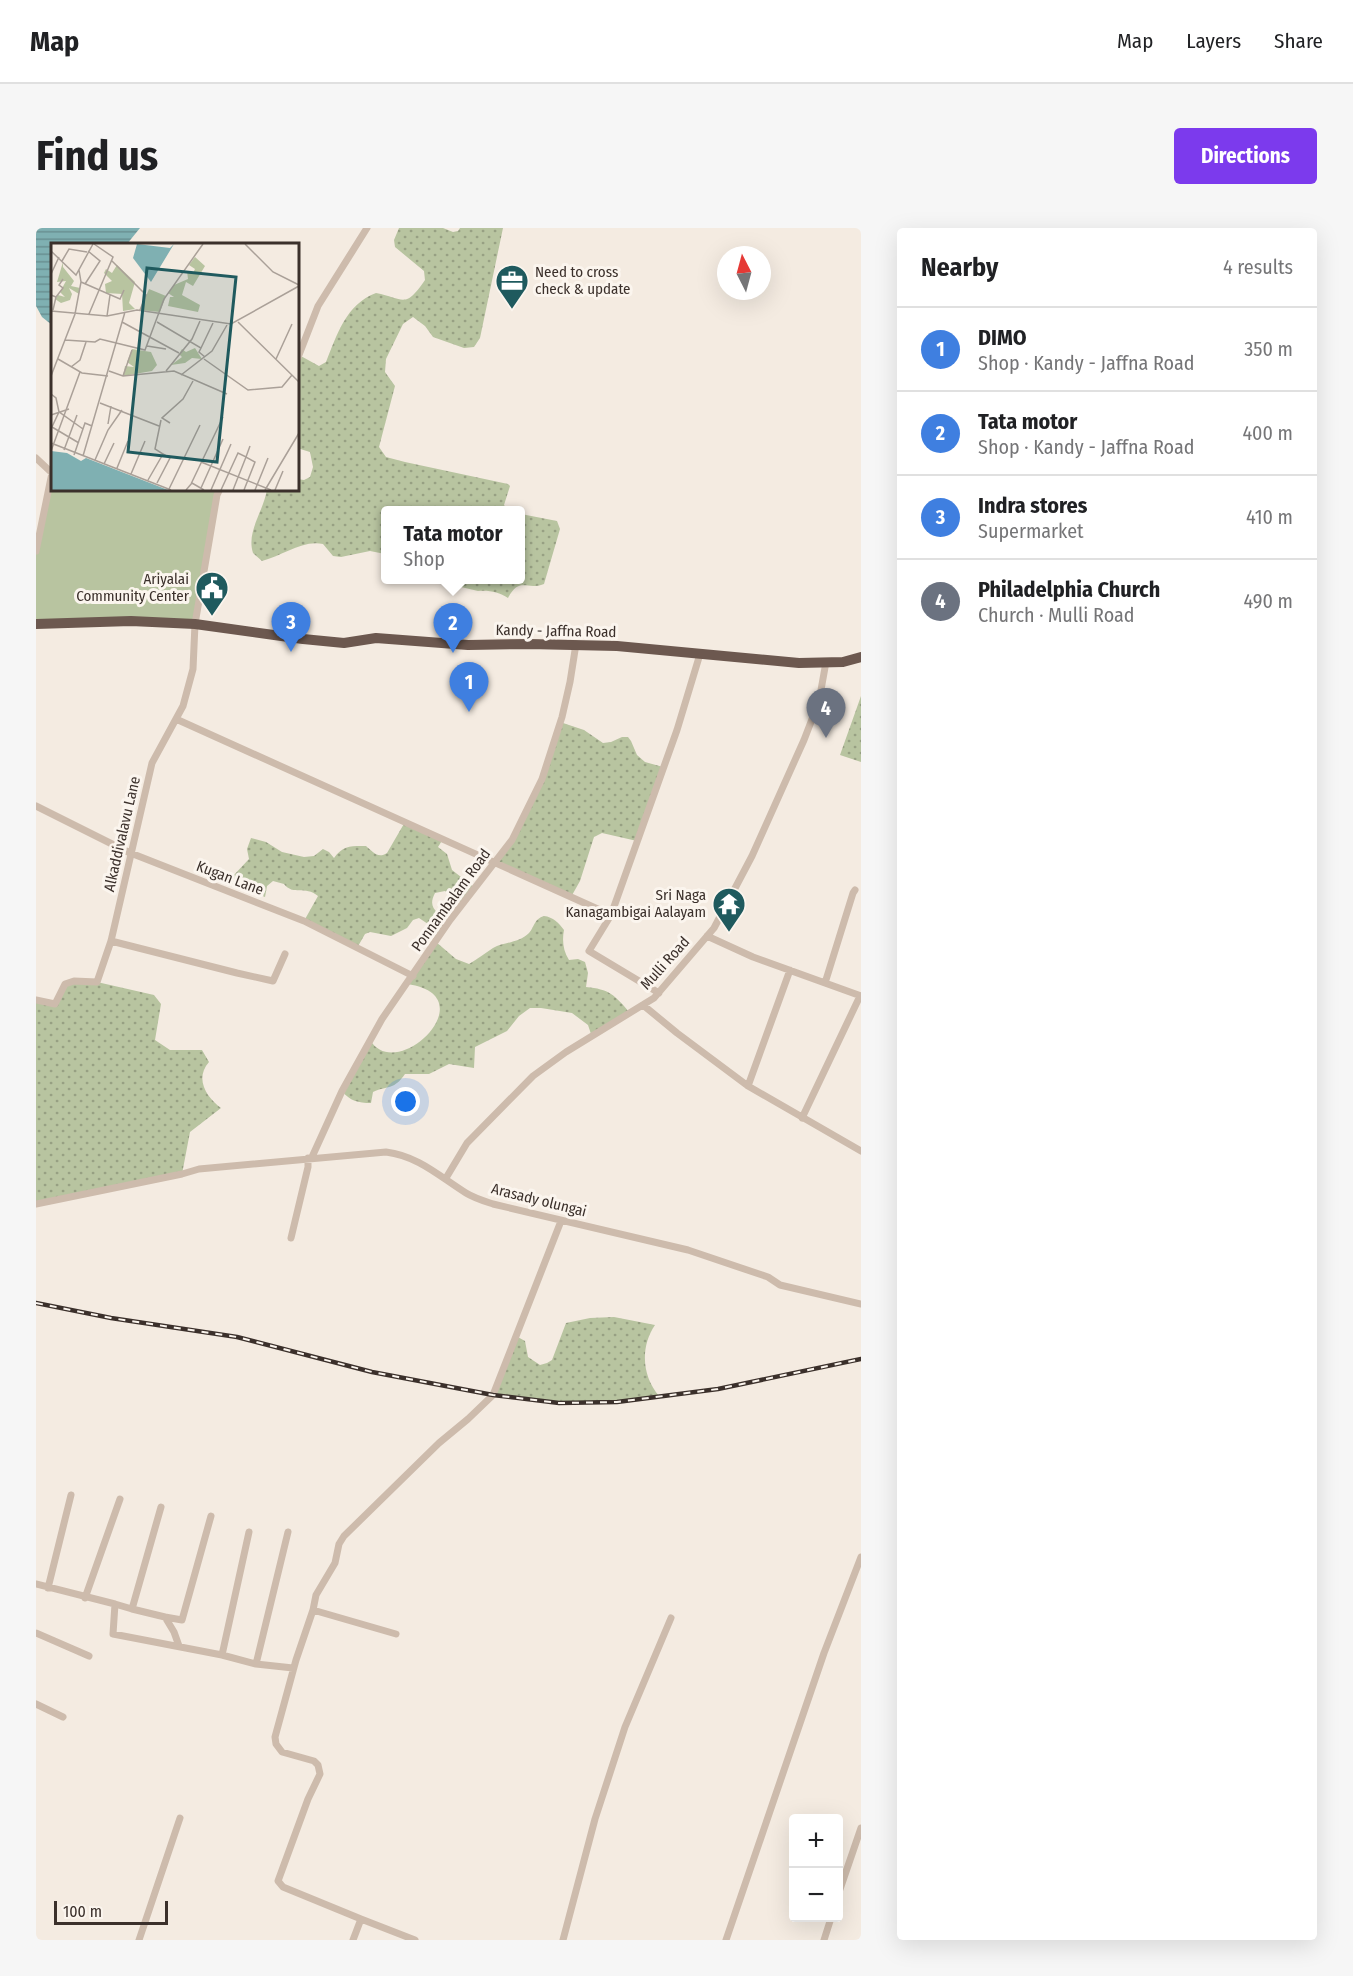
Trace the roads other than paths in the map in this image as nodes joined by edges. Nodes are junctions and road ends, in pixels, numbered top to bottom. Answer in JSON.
{"nodes":[{"id":1,"x":367,"y":228,"type":"edge"},
{"id":2,"x":298,"y":357,"type":"edge"},
{"id":3,"x":36,"y":458,"type":"edge"},
{"id":4,"x":51,"y":472,"type":"edge"},
{"id":5,"x":51,"y":478,"type":"edge"},
{"id":6,"x":220,"y":490,"type":"edge"},
{"id":7,"x":36,"y":551,"type":"edge"},
{"id":8,"x":36,"y":624,"type":"edge"},
{"id":9,"x":195,"y":624,"type":"junction"},
{"id":10,"x":576,"y":644,"type":"junction"},
{"id":11,"x":700,"y":654,"type":"junction"},
{"id":12,"x":861,"y":657,"type":"edge"},
{"id":13,"x":826,"y":662,"type":"junction"},
{"id":14,"x":176,"y":719,"type":"junction"},
{"id":15,"x":36,"y":806,"type":"edge"},
{"id":16,"x":132,"y":854,"type":"junction"},
{"id":17,"x":495,"y":861,"type":"junction"},
{"id":18,"x":855,"y":890,"type":"dead end"},
{"id":19,"x":611,"y":915,"type":"junction"},
{"id":20,"x":707,"y":936,"type":"junction"},
{"id":21,"x":111,"y":941,"type":"junction"},
{"id":22,"x":285,"y":954,"type":"dead end"},
{"id":23,"x":790,"y":970,"type":"junction"},
{"id":24,"x":413,"y":976,"type":"junction"},
{"id":25,"x":825,"y":983,"type":"junction"},
{"id":26,"x":659,"y":993,"type":"junction"},
{"id":27,"x":860,"y":996,"type":"edge"},
{"id":28,"x":36,"y":1000,"type":"edge"},
{"id":29,"x":643,"y":1005,"type":"junction"},
{"id":30,"x":748,"y":1086,"type":"junction"},
{"id":31,"x":802,"y":1118,"type":"junction"},
{"id":32,"x":861,"y":1151,"type":"edge"},
{"id":33,"x":310,"y":1157,"type":"junction"},
{"id":34,"x":446,"y":1178,"type":"junction"},
{"id":35,"x":36,"y":1204,"type":"edge"},
{"id":36,"x":561,"y":1221,"type":"junction"},
{"id":37,"x":291,"y":1238,"type":"dead end"},
{"id":38,"x":861,"y":1304,"type":"edge"},
{"id":39,"x":71,"y":1495,"type":"dead end"},
{"id":40,"x":120,"y":1498,"type":"dead end"},
{"id":41,"x":161,"y":1507,"type":"dead end"},
{"id":42,"x":211,"y":1516,"type":"dead end"},
{"id":43,"x":249,"y":1532,"type":"dead end"},
{"id":44,"x":288,"y":1532,"type":"dead end"},
{"id":45,"x":861,"y":1557,"type":"edge"},
{"id":46,"x":36,"y":1584,"type":"edge"},
{"id":47,"x":48,"y":1588,"type":"junction"},
{"id":48,"x":85,"y":1598,"type":"junction"},
{"id":49,"x":115,"y":1604,"type":"junction"},
{"id":50,"x":132,"y":1609,"type":"junction"},
{"id":51,"x":313,"y":1610,"type":"junction"},
{"id":52,"x":165,"y":1617,"type":"junction"},
{"id":53,"x":671,"y":1618,"type":"dead end"},
{"id":54,"x":36,"y":1633,"type":"edge"},
{"id":55,"x":396,"y":1634,"type":"dead end"},
{"id":56,"x":179,"y":1646,"type":"junction"},
{"id":57,"x":222,"y":1655,"type":"junction"},
{"id":58,"x":89,"y":1656,"type":"dead end"},
{"id":59,"x":256,"y":1664,"type":"junction"},
{"id":60,"x":293,"y":1668,"type":"junction"},
{"id":61,"x":36,"y":1704,"type":"edge"},
{"id":62,"x":63,"y":1716,"type":"dead end"},
{"id":63,"x":180,"y":1818,"type":"dead end"},
{"id":64,"x":861,"y":1828,"type":"edge"},
{"id":65,"x":843,"y":1880,"type":"edge"},
{"id":66,"x":361,"y":1919,"type":"junction"},
{"id":67,"x":829,"y":1922,"type":"edge"},
{"id":68,"x":139,"y":1940,"type":"edge"},
{"id":69,"x":353,"y":1940,"type":"edge"},
{"id":70,"x":415,"y":1940,"type":"edge"},
{"id":71,"x":562,"y":1940,"type":"edge"},
{"id":72,"x":726,"y":1940,"type":"edge"},
{"id":73,"x":824,"y":1940,"type":"edge"}],
"edges":[{"from":1,"to":2,"type":"street"},
{"from":3,"to":4,"type":"street"},
{"from":5,"to":7,"type":"street"},
{"from":6,"to":9,"type":"street","name":"Alkaddivalavu Lane"},
{"from":8,"to":9,"type":"highway","name":"Kandy - Jaffna Road"},
{"from":9,"to":10,"type":"highway","name":"Kandy - Jaffna Road"},
{"from":9,"to":14,"type":"street","name":"Alkaddivalavu Lane"},
{"from":10,"to":11,"type":"highway","name":"Kandy - Jaffna Road"},
{"from":10,"to":17,"type":"street","name":"Ponnambalam Road"},
{"from":11,"to":13,"type":"highway","name":"Kandy - Jaffna Road"},
{"from":11,"to":19,"type":"street"},
{"from":12,"to":13,"type":"highway","name":"Kandy - Jaffna Road"},
{"from":13,"to":20,"type":"street","name":"Mulli Road"},
{"from":14,"to":16,"type":"street","name":"Alkaddivalavu Lane"},
{"from":14,"to":17,"type":"street"},
{"from":15,"to":16,"type":"street","name":"Kugan Lane"},
{"from":16,"to":21,"type":"street","name":"Alkaddivalavu Lane"},
{"from":16,"to":24,"type":"street","name":"Kugan Lane"},
{"from":17,"to":19,"type":"street"},
{"from":17,"to":24,"type":"street","name":"Ponnambalam Road"},
{"from":18,"to":25,"type":"street"},
{"from":19,"to":26,"type":"street"},
{"from":20,"to":23,"type":"street"},
{"from":20,"to":26,"type":"street","name":"Mulli Road"},
{"from":21,"to":22,"type":"street"},
{"from":21,"to":28,"type":"street","name":"Alkaddivalavu Lane"},
{"from":23,"to":25,"type":"street"},
{"from":23,"to":30,"type":"street"},
{"from":24,"to":33,"type":"street","name":"Ponnambalam Road"},
{"from":25,"to":27,"type":"street"},
{"from":26,"to":29,"type":"street","name":"Mulli Road"},
{"from":27,"to":31,"type":"street"},
{"from":29,"to":30,"type":"street"},
{"from":29,"to":34,"type":"street","name":"Mulli Road"},
{"from":30,"to":31,"type":"street"},
{"from":31,"to":32,"type":"street"},
{"from":33,"to":34,"type":"street","name":"Arasady olungai"},
{"from":33,"to":35,"type":"street","name":"Arasady olungai"},
{"from":33,"to":37,"type":"street","name":"Ponnambalam Road"},
{"from":34,"to":36,"type":"street","name":"Arasady olungai"},
{"from":36,"to":38,"type":"street","name":"Arasady olungai"},
{"from":36,"to":51,"type":"street"},
{"from":39,"to":47,"type":"street"},
{"from":40,"to":48,"type":"street"},
{"from":41,"to":50,"type":"street"},
{"from":42,"to":52,"type":"street"},
{"from":43,"to":57,"type":"street"},
{"from":44,"to":59,"type":"street"},
{"from":45,"to":72,"type":"street"},
{"from":46,"to":47,"type":"street"},
{"from":47,"to":48,"type":"street"},
{"from":48,"to":49,"type":"street"},
{"from":49,"to":50,"type":"street"},
{"from":49,"to":56,"type":"street"},
{"from":50,"to":52,"type":"street"},
{"from":51,"to":55,"type":"street"},
{"from":51,"to":60,"type":"street"},
{"from":52,"to":56,"type":"street"},
{"from":53,"to":71,"type":"street"},
{"from":54,"to":58,"type":"street"},
{"from":56,"to":57,"type":"street"},
{"from":57,"to":59,"type":"street"},
{"from":59,"to":60,"type":"street"},
{"from":60,"to":66,"type":"street"},
{"from":61,"to":62,"type":"street"},
{"from":63,"to":68,"type":"street"},
{"from":64,"to":65,"type":"street"},
{"from":66,"to":69,"type":"street"},
{"from":66,"to":70,"type":"street"},
{"from":67,"to":73,"type":"street"}]}
